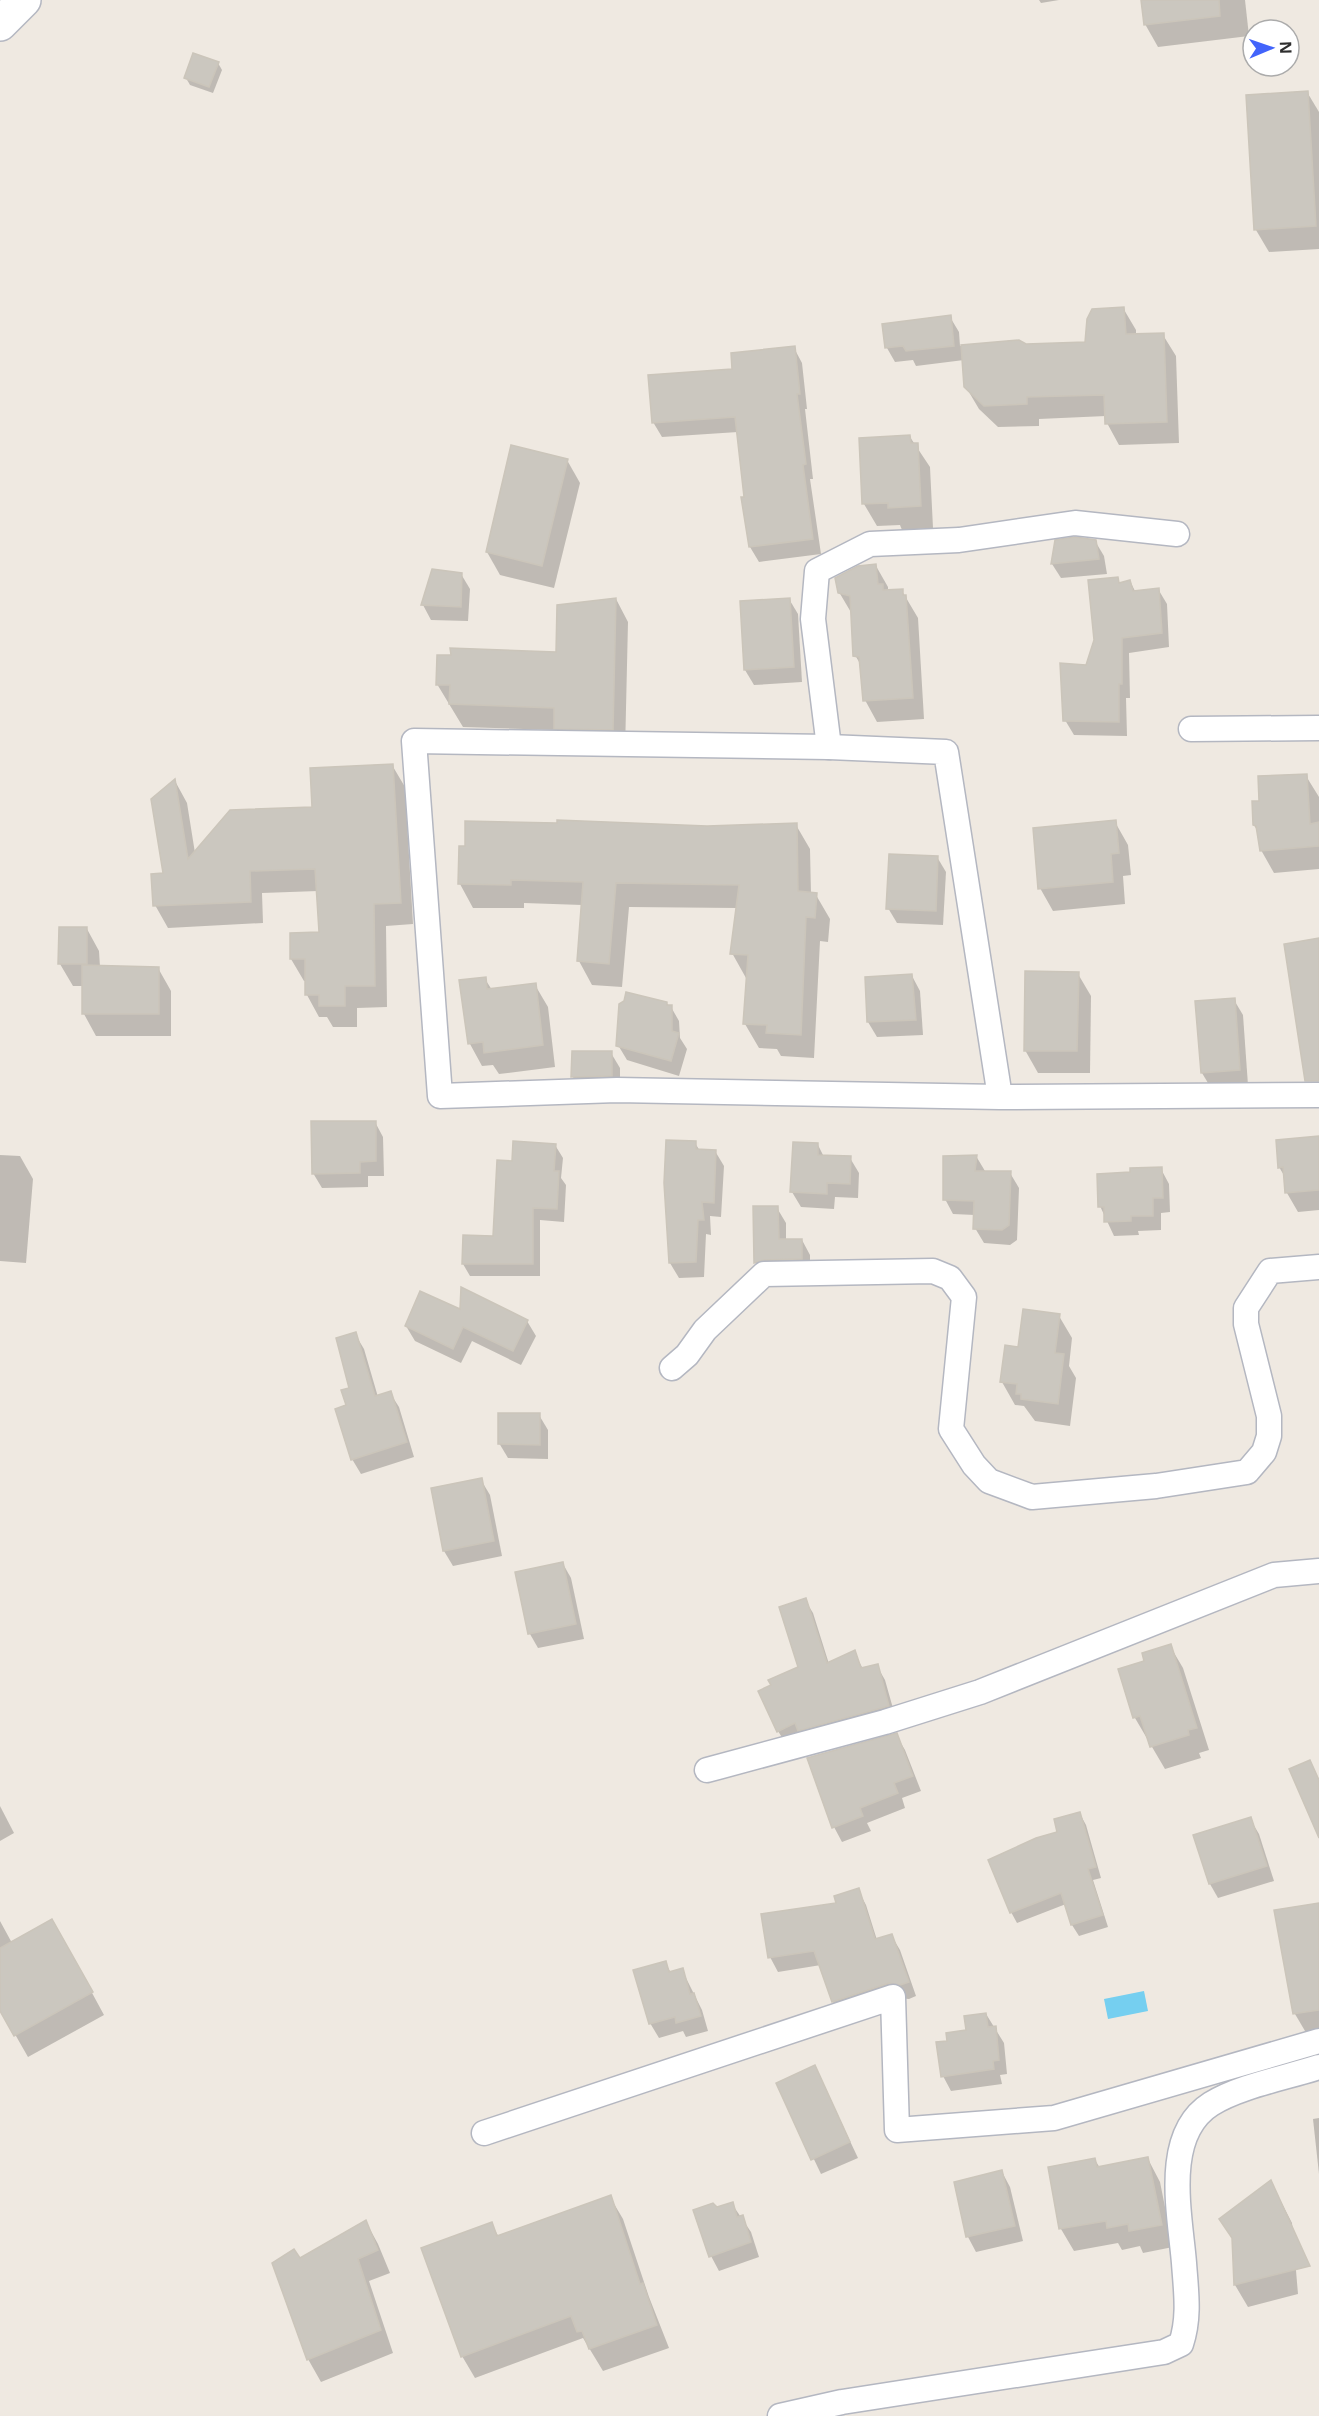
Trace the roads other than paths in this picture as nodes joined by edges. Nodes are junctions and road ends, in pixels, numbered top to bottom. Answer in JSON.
{"nodes":[{"id":1,"x":24,"y":0,"type":"edge"},
{"id":2,"x":0,"y":24,"type":"edge"},
{"id":3,"x":1177,"y":534,"type":"dead end"},
{"id":4,"x":1319,"y":728,"type":"edge"},
{"id":5,"x":1191,"y":729,"type":"dead end"},
{"id":6,"x":829,"y":747,"type":"junction"},
{"id":7,"x":1319,"y":1095,"type":"edge"},
{"id":8,"x":1000,"y":1097,"type":"junction"},
{"id":9,"x":1319,"y":1267,"type":"edge"},
{"id":10,"x":672,"y":1368,"type":"dead end"},
{"id":11,"x":1319,"y":1571,"type":"edge"},
{"id":12,"x":707,"y":1770,"type":"dead end"},
{"id":13,"x":1319,"y":2041,"type":"edge"},
{"id":14,"x":1319,"y":2067,"type":"edge"},
{"id":15,"x":484,"y":2133,"type":"dead end"},
{"id":16,"x":780,"y":2416,"type":"edge"}],
"edges":[{"from":1,"to":2,"type":"main road"},
{"from":3,"to":6,"type":"street"},
{"from":4,"to":5,"type":"street"},
{"from":6,"to":8,"type":"street"},
{"from":6,"to":8,"type":"street"},
{"from":7,"to":8,"type":"street"},
{"from":9,"to":10,"type":"street"},
{"from":11,"to":12,"type":"street"},
{"from":13,"to":15,"type":"street"},
{"from":14,"to":16,"type":"street"}]}
